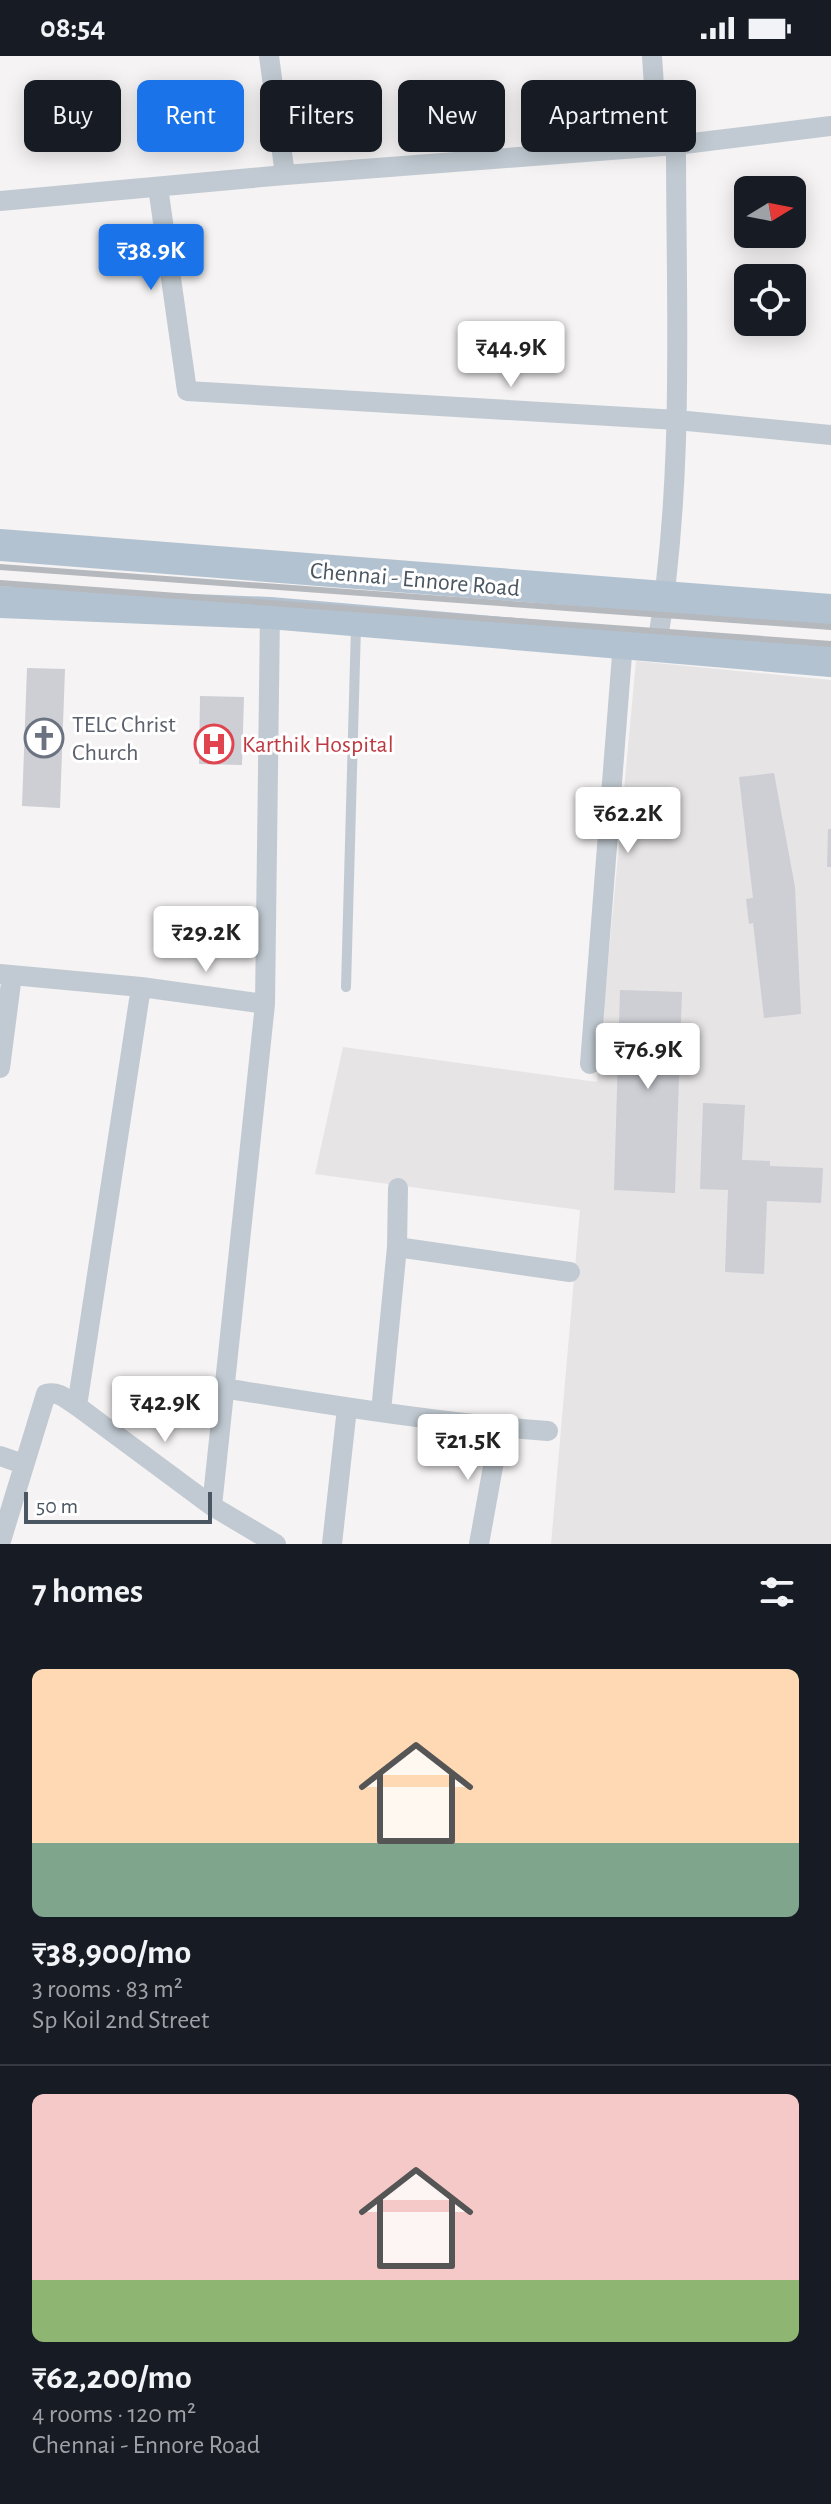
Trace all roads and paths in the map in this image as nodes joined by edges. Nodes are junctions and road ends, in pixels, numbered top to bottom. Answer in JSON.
{"nodes":[{"id":1,"x":269,"y":56,"type":"edge"},
{"id":2,"x":652,"y":56,"type":"edge"},
{"id":3,"x":656,"y":80,"type":"edge"},
{"id":4,"x":831,"y":126,"type":"edge"},
{"id":5,"x":696,"y":142,"type":"edge"},
{"id":6,"x":588,"y":152,"type":"edge"},
{"id":7,"x":667,"y":152,"type":"edge"},
{"id":8,"x":285,"y":175,"type":"junction"},
{"id":9,"x":158,"y":187,"type":"junction"},
{"id":10,"x":0,"y":201,"type":"edge"},
{"id":11,"x":677,"y":420,"type":"junction"},
{"id":12,"x":831,"y":435,"type":"edge"},
{"id":13,"x":0,"y":545,"type":"edge"},
{"id":14,"x":665,"y":599,"type":"junction"},
{"id":15,"x":0,"y":602,"type":"edge"},
{"id":16,"x":831,"y":610,"type":"edge"},
{"id":17,"x":270,"y":613,"type":"junction"},
{"id":18,"x":356,"y":620,"type":"junction"},
{"id":19,"x":623,"y":642,"type":"junction"},
{"id":20,"x":657,"y":645,"type":"junction"},
{"id":21,"x":831,"y":661,"type":"edge"},
{"id":22,"x":6,"y":975,"type":"edge"},
{"id":23,"x":141,"y":987,"type":"junction"},
{"id":24,"x":346,"y":987,"type":"dead end"},
{"id":25,"x":265,"y":1004,"type":"junction"},
{"id":26,"x":590,"y":1064,"type":"dead end"},
{"id":27,"x":0,"y":1068,"type":"edge"},
{"id":28,"x":398,"y":1188,"type":"dead end"},
{"id":29,"x":397,"y":1247,"type":"junction"},
{"id":30,"x":570,"y":1272,"type":"dead end"},
{"id":31,"x":223,"y":1388,"type":"junction"},
{"id":32,"x":77,"y":1406,"type":"junction"},
{"id":33,"x":347,"y":1408,"type":"junction"},
{"id":34,"x":381,"y":1411,"type":"junction"},
{"id":35,"x":500,"y":1428,"type":"junction"},
{"id":36,"x":548,"y":1431,"type":"dead end"},
{"id":37,"x":0,"y":1456,"type":"edge"},
{"id":38,"x":23,"y":1464,"type":"junction"},
{"id":39,"x":212,"y":1506,"type":"junction"},
{"id":40,"x":0,"y":1544,"type":"edge"},
{"id":41,"x":276,"y":1544,"type":"edge"},
{"id":42,"x":332,"y":1544,"type":"edge"},
{"id":43,"x":479,"y":1544,"type":"edge"}],
"edges":[{"from":1,"to":8,"type":"street"},
{"from":2,"to":3,"type":"street"},
{"from":4,"to":5,"type":"street"},
{"from":6,"to":8,"type":"street"},
{"from":7,"to":11,"type":"street"},
{"from":8,"to":9,"type":"street"},
{"from":9,"to":10,"type":"street"},
{"from":9,"to":11,"type":"street"},
{"from":11,"to":12,"type":"street"},
{"from":11,"to":14,"type":"street"},
{"from":13,"to":14,"type":"main road","name":"Chennai - Ennore Road"},
{"from":14,"to":16,"type":"main road","name":"Chennai - Ennore Road"},
{"from":14,"to":20,"type":"street"},
{"from":15,"to":17,"type":"main road","name":"Chennai - Ennore Road"},
{"from":17,"to":18,"type":"main road","name":"Chennai - Ennore Road"},
{"from":17,"to":25,"type":"street"},
{"from":18,"to":19,"type":"main road","name":"Chennai - Ennore Road"},
{"from":18,"to":24,"type":"lane"},
{"from":19,"to":20,"type":"main road","name":"Chennai - Ennore Road"},
{"from":19,"to":26,"type":"street"},
{"from":20,"to":21,"type":"main road","name":"Chennai - Ennore Road"},
{"from":22,"to":23,"type":"street"},
{"from":22,"to":27,"type":"street"},
{"from":23,"to":25,"type":"street"},
{"from":23,"to":32,"type":"street"},
{"from":25,"to":31,"type":"street"},
{"from":28,"to":29,"type":"street"},
{"from":29,"to":30,"type":"street"},
{"from":29,"to":34,"type":"street"},
{"from":31,"to":33,"type":"street"},
{"from":31,"to":39,"type":"street"},
{"from":32,"to":38,"type":"street"},
{"from":32,"to":39,"type":"street"},
{"from":33,"to":34,"type":"street"},
{"from":33,"to":42,"type":"street"},
{"from":34,"to":35,"type":"street"},
{"from":35,"to":36,"type":"street"},
{"from":35,"to":43,"type":"street"},
{"from":37,"to":38,"type":"street"},
{"from":38,"to":40,"type":"street"},
{"from":39,"to":41,"type":"street"}]}
